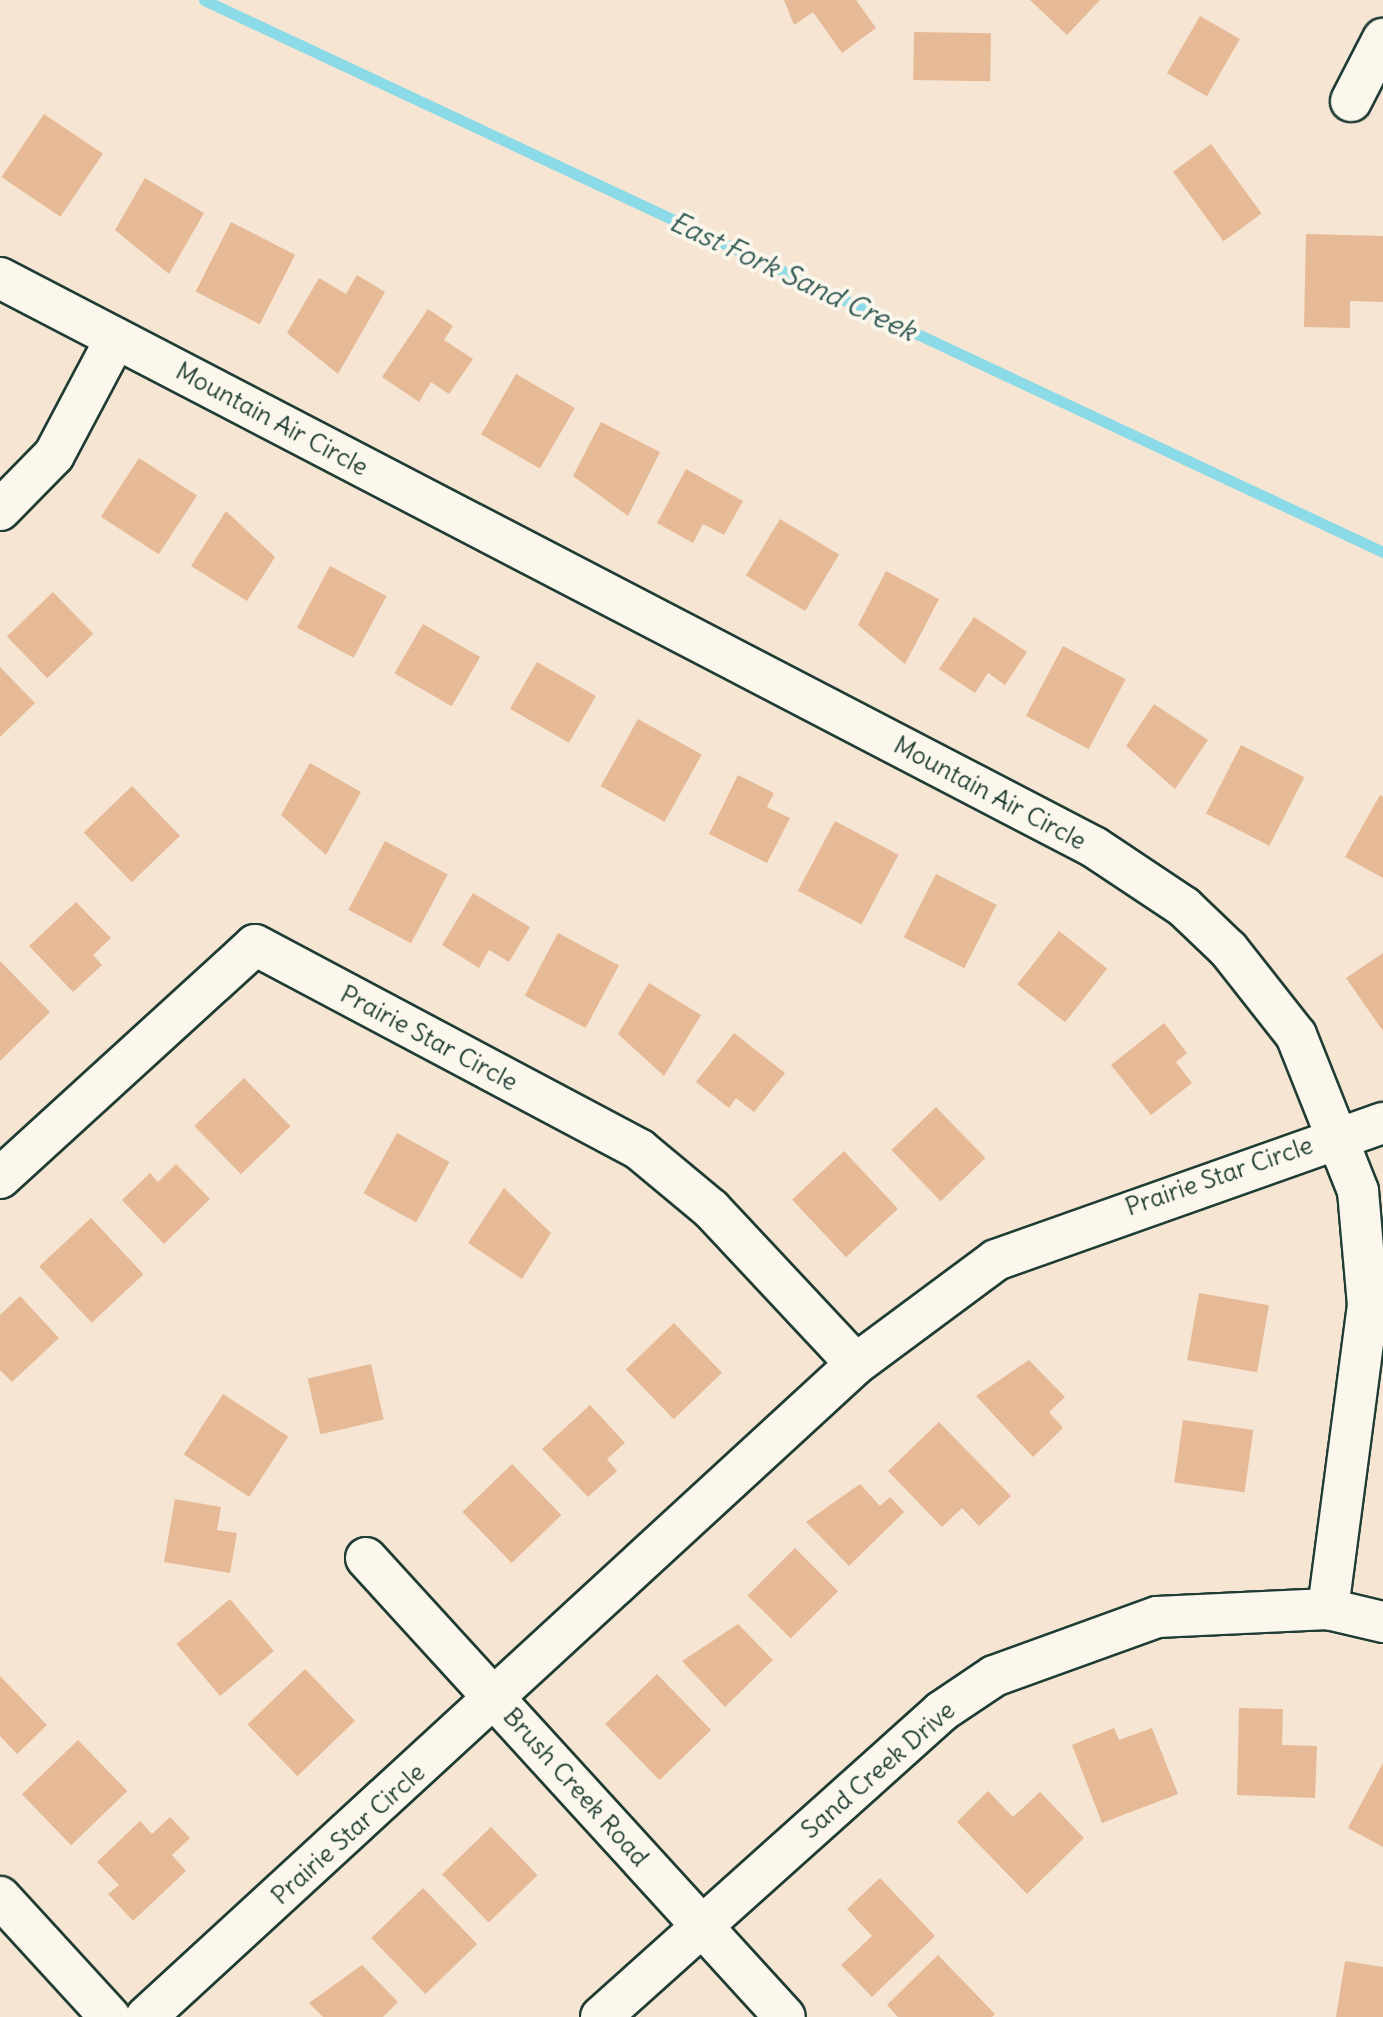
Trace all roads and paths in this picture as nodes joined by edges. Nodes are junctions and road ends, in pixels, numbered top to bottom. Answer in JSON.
{"nodes":[{"id":1,"x":1383,"y":39,"type":"edge"},
{"id":2,"x":1351,"y":102,"type":"dead end"},
{"id":3,"x":0,"y":278,"type":"edge"},
{"id":4,"x":116,"y":338,"type":"junction"},
{"id":5,"x":0,"y":510,"type":"edge"},
{"id":6,"x":1383,"y":1122,"type":"edge"},
{"id":7,"x":1342,"y":1135,"type":"junction"},
{"id":8,"x":0,"y":1178,"type":"edge"},
{"id":9,"x":856,"y":1364,"type":"junction"},
{"id":10,"x":366,"y":1558,"type":"dead end"},
{"id":11,"x":1328,"y":1609,"type":"junction"},
{"id":12,"x":1383,"y":1622,"type":"edge"},
{"id":13,"x":496,"y":1700,"type":"junction"},
{"id":14,"x":0,"y":1897,"type":"edge"},
{"id":15,"x":702,"y":1926,"type":"junction"},
{"id":16,"x":110,"y":2017,"type":"edge"},
{"id":17,"x":146,"y":2017,"type":"edge"},
{"id":18,"x":601,"y":2017,"type":"edge"},
{"id":19,"x":785,"y":2017,"type":"edge"}],
"edges":[{"from":1,"to":2,"type":"street"},
{"from":3,"to":4,"type":"street","name":"Mountain Air Circle"},
{"from":4,"to":5,"type":"street"},
{"from":4,"to":7,"type":"street","name":"Mountain Air Circle"},
{"from":6,"to":7,"type":"street","name":"Prairie Star Circle"},
{"from":7,"to":9,"type":"street","name":"Prairie Star Circle"},
{"from":7,"to":11,"type":"street","name":"Mountain Air Circle"},
{"from":8,"to":9,"type":"street","name":"Prairie Star Circle"},
{"from":9,"to":13,"type":"street","name":"Prairie Star Circle"},
{"from":10,"to":13,"type":"street","name":"Brush Creek Road"},
{"from":11,"to":12,"type":"street","name":"Sand Creek Drive"},
{"from":11,"to":15,"type":"street","name":"Sand Creek Drive"},
{"from":13,"to":15,"type":"street","name":"Brush Creek Road"},
{"from":13,"to":17,"type":"street","name":"Prairie Star Circle"},
{"from":14,"to":16,"type":"street"},
{"from":15,"to":18,"type":"street","name":"Sand Creek Drive"},
{"from":15,"to":19,"type":"street","name":"Brush Creek Road"}]}
